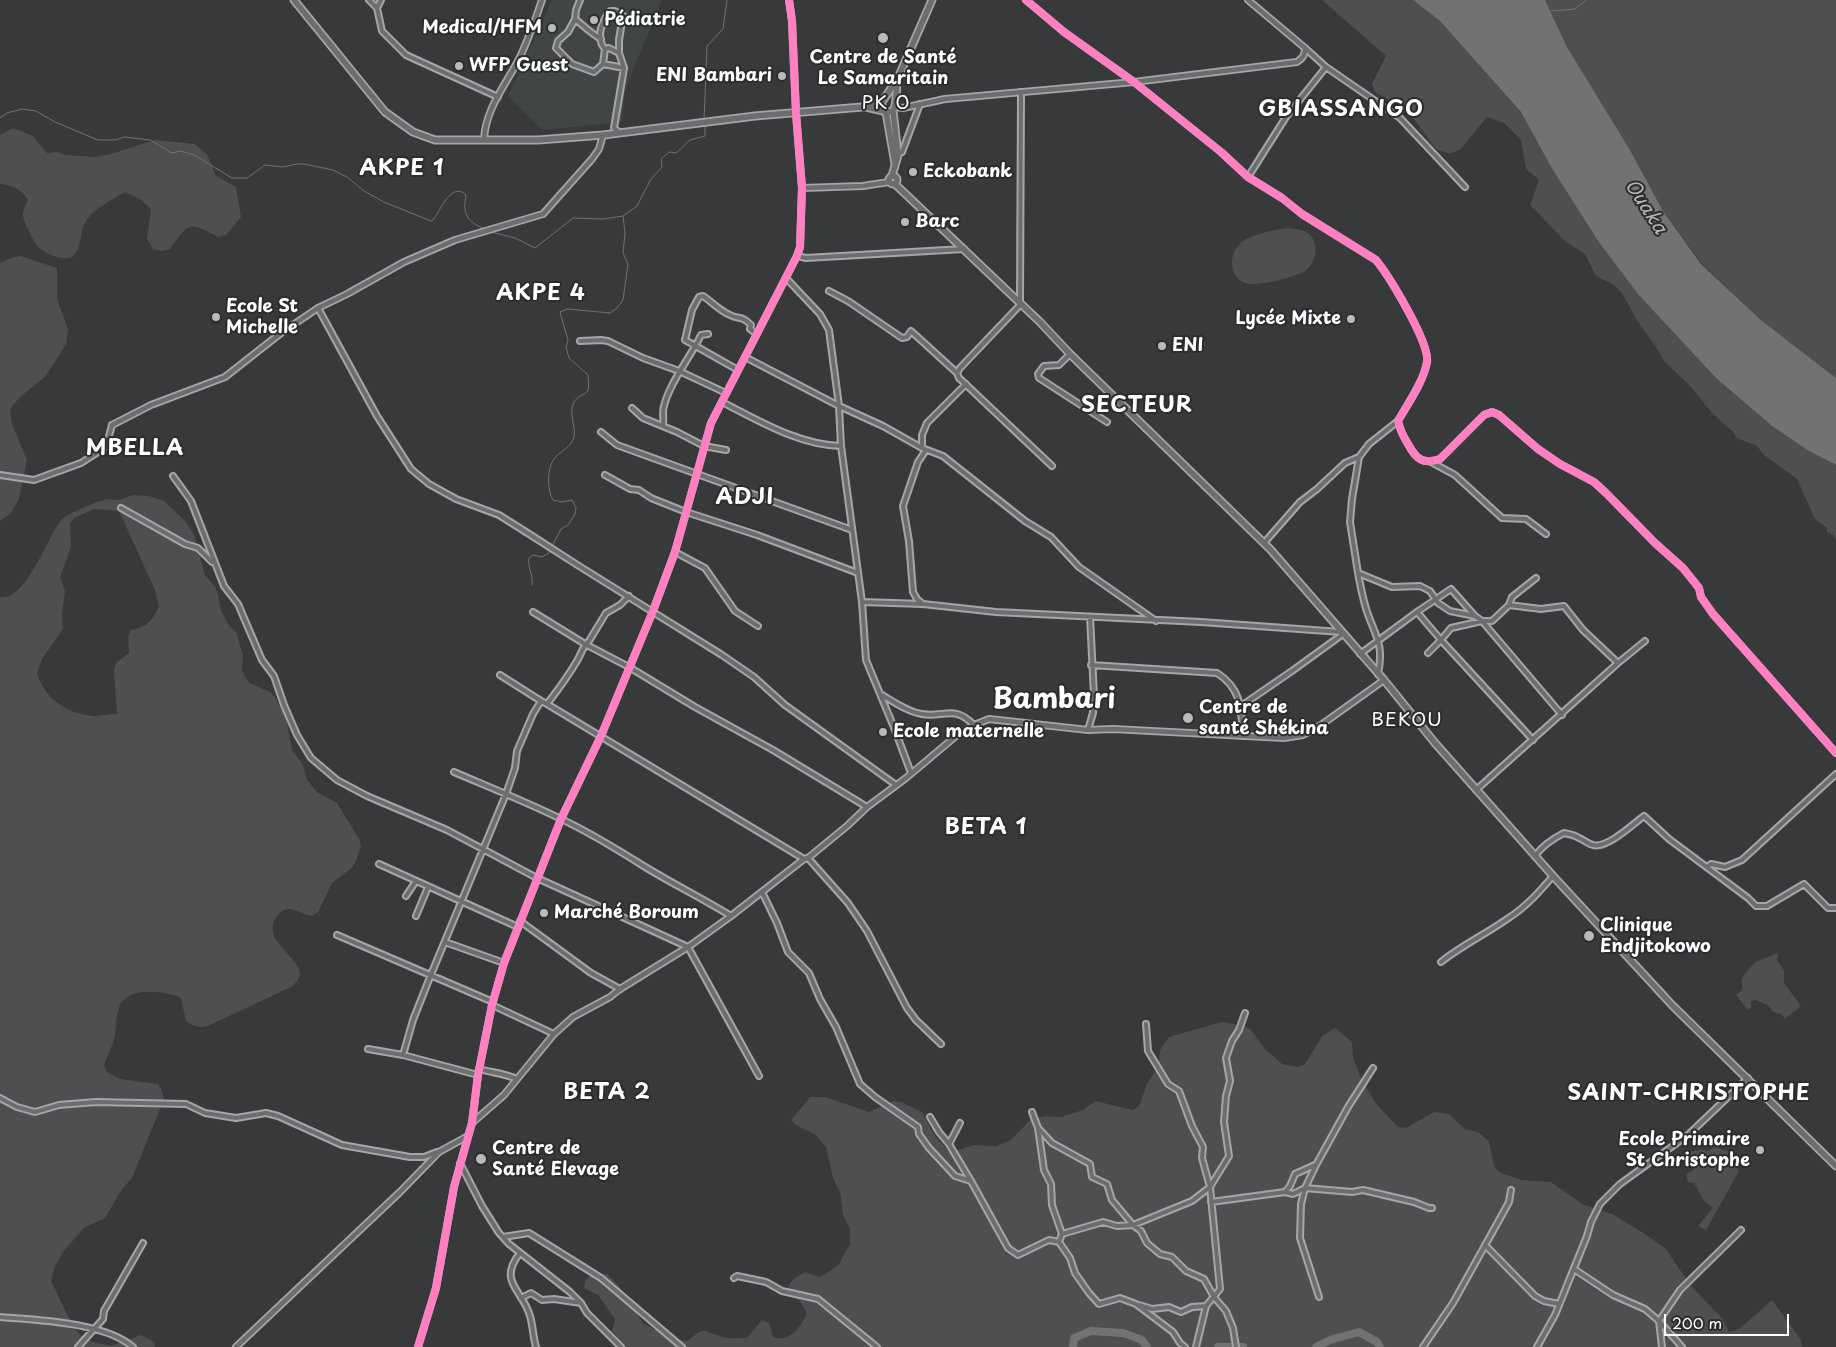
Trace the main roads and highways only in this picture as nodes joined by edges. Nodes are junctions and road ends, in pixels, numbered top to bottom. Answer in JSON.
{"nodes":[{"id":1,"x":294,"y":0,"type":"edge"},
{"id":2,"x":932,"y":0,"type":"edge"},
{"id":3,"x":898,"y":78,"type":"junction"},
{"id":4,"x":883,"y":101,"type":"junction"},
{"id":5,"x":895,"y":106,"type":"junction"},
{"id":6,"x":862,"y":107,"type":"junction"},
{"id":7,"x":885,"y":111,"type":"junction"},
{"id":8,"x":894,"y":141,"type":"junction"},
{"id":9,"x":1836,"y":1166,"type":"edge"}],
"edges":[{"from":1,"to":6,"type":"main road"},
{"from":2,"to":3,"type":"main road"},
{"from":3,"to":4,"type":"main road"},
{"from":3,"to":5,"type":"main road"},
{"from":4,"to":5,"type":"main road"},
{"from":4,"to":6,"type":"main road"},
{"from":4,"to":7,"type":"main road"},
{"from":5,"to":7,"type":"main road"},
{"from":5,"to":8,"type":"main road"},
{"from":6,"to":7,"type":"main road"},
{"from":7,"to":8,"type":"main road"},
{"from":8,"to":9,"type":"main road"}]}
